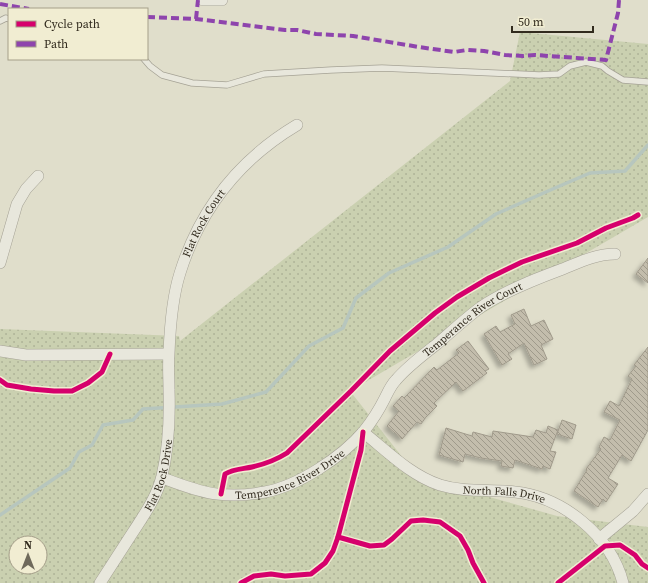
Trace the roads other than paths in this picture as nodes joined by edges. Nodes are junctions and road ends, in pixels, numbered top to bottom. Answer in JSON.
{"nodes":[{"id":1,"x":203,"y":0,"type":"edge"},
{"id":2,"x":222,"y":0,"type":"edge"},
{"id":3,"x":145,"y":60,"type":"edge"},
{"id":4,"x":648,"y":82,"type":"edge"},
{"id":5,"x":298,"y":125,"type":"dead end"},
{"id":6,"x":38,"y":176,"type":"dead end"},
{"id":7,"x":615,"y":254,"type":"dead end"},
{"id":8,"x":0,"y":263,"type":"edge"},
{"id":9,"x":0,"y":351,"type":"edge"},
{"id":10,"x":168,"y":354,"type":"junction"},
{"id":11,"x":363,"y":432,"type":"junction"},
{"id":12,"x":162,"y":478,"type":"junction"},
{"id":13,"x":648,"y":494,"type":"edge"},
{"id":14,"x":599,"y":538,"type":"junction"},
{"id":15,"x":100,"y":583,"type":"edge"},
{"id":16,"x":623,"y":583,"type":"edge"}],
"edges":[{"from":1,"to":2,"type":"street"},
{"from":3,"to":4,"type":"lane"},
{"from":5,"to":10,"type":"street","name":"Flat Rock Court"},
{"from":6,"to":8,"type":"street"},
{"from":7,"to":11,"type":"street","name":"Temperance River Court"},
{"from":9,"to":10,"type":"street"},
{"from":10,"to":12,"type":"street","name":"Flat Rock Drive"},
{"from":11,"to":12,"type":"street","name":"Temperence River Drive"},
{"from":11,"to":14,"type":"street","name":"North Falls Drive"},
{"from":12,"to":15,"type":"street","name":"Flat Rock Drive"},
{"from":13,"to":14,"type":"street"},
{"from":14,"to":16,"type":"street","name":"North Falls Drive"}]}
